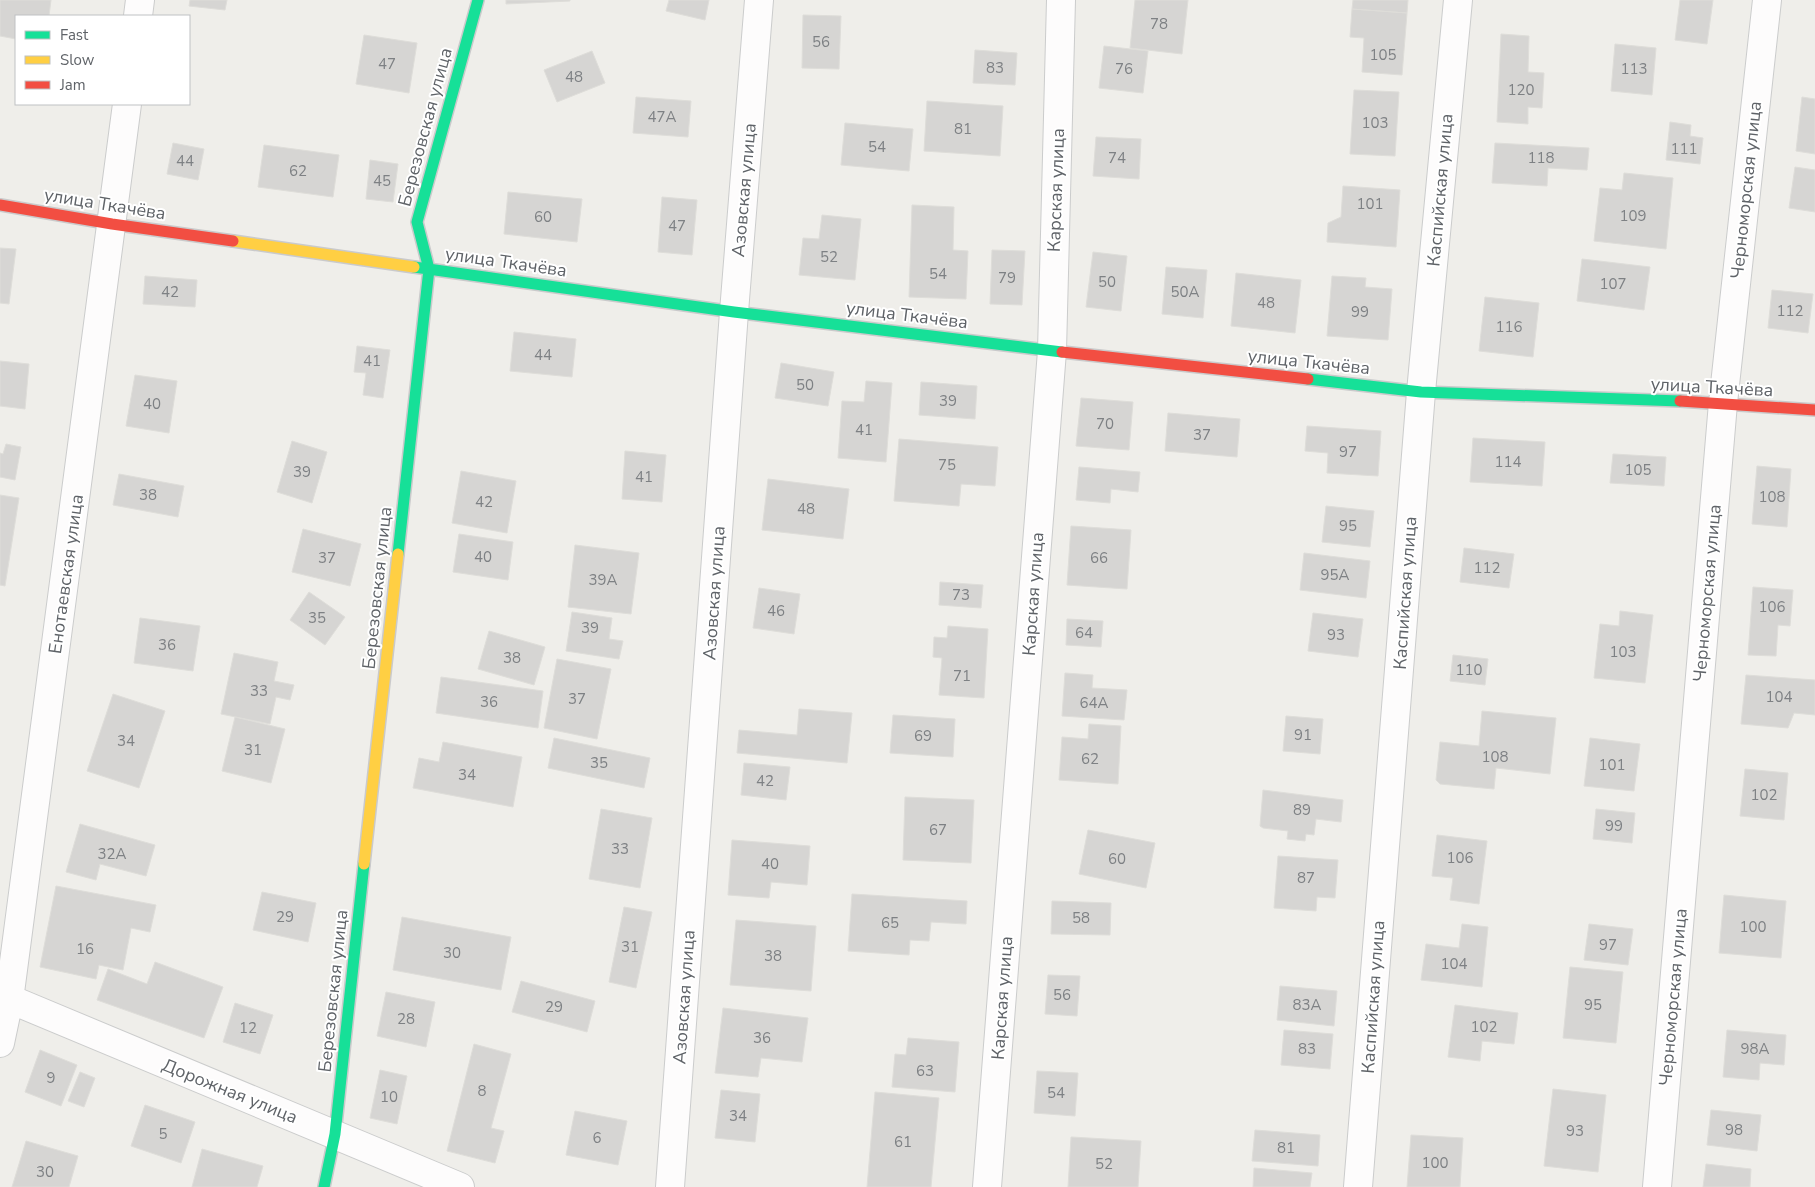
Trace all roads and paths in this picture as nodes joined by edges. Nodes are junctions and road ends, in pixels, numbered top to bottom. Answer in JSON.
{"nodes":[{"id":1,"x":140,"y":0,"type":"edge"},
{"id":2,"x":478,"y":0,"type":"edge"},
{"id":3,"x":759,"y":0,"type":"edge"},
{"id":4,"x":1061,"y":0,"type":"edge"},
{"id":5,"x":1458,"y":0,"type":"edge"},
{"id":6,"x":1767,"y":0,"type":"edge"},
{"id":7,"x":138,"y":15,"type":"edge"},
{"id":8,"x":127,"y":105,"type":"edge"},
{"id":9,"x":0,"y":205,"type":"edge"},
{"id":10,"x":112,"y":224,"type":"junction"},
{"id":11,"x":429,"y":268,"type":"junction"},
{"id":12,"x":734,"y":312,"type":"junction"},
{"id":13,"x":1052,"y":350,"type":"junction"},
{"id":14,"x":1421,"y":392,"type":"junction"},
{"id":15,"x":1722,"y":403,"type":"junction"},
{"id":16,"x":1815,"y":410,"type":"edge"},
{"id":17,"x":5,"y":998,"type":"edge"},
{"id":18,"x":0,"y":1043,"type":"edge"},
{"id":19,"x":335,"y":1134,"type":"junction"},
{"id":20,"x":324,"y":1187,"type":"edge"},
{"id":21,"x":460,"y":1187,"type":"edge"},
{"id":22,"x":670,"y":1187,"type":"edge"},
{"id":23,"x":987,"y":1187,"type":"edge"},
{"id":24,"x":1358,"y":1187,"type":"edge"},
{"id":25,"x":1656,"y":1187,"type":"edge"}],
"edges":[{"from":1,"to":7,"type":"street"},
{"from":2,"to":11,"type":"street","name":"Березовская улица"},
{"from":3,"to":12,"type":"street","name":"Азовская улица"},
{"from":4,"to":13,"type":"street","name":"Карская улица"},
{"from":5,"to":14,"type":"street","name":"Каспийская улица"},
{"from":6,"to":15,"type":"street","name":"Черноморская улица"},
{"from":8,"to":10,"type":"street","name":"Енотаевская улица"},
{"from":9,"to":10,"type":"street","name":"улица Ткачёва"},
{"from":10,"to":11,"type":"street","name":"улица Ткачёва"},
{"from":10,"to":17,"type":"street","name":"Енотаевская улица"},
{"from":11,"to":12,"type":"street","name":"улица Ткачёва"},
{"from":11,"to":19,"type":"street","name":"Березовская улица"},
{"from":12,"to":13,"type":"street","name":"улица Ткачёва"},
{"from":12,"to":22,"type":"street","name":"Азовская улица"},
{"from":13,"to":14,"type":"street","name":"улица Ткачёва"},
{"from":13,"to":23,"type":"street","name":"Карская улица"},
{"from":14,"to":15,"type":"street","name":"улица Ткачёва"},
{"from":14,"to":24,"type":"street","name":"Каспийская улица"},
{"from":15,"to":16,"type":"street","name":"улица Ткачёва"},
{"from":15,"to":25,"type":"street","name":"Черноморская улица"},
{"from":17,"to":18,"type":"street","name":"Енотаевская улица"},
{"from":17,"to":19,"type":"street","name":"Дорожная улица"},
{"from":19,"to":20,"type":"street","name":"Березовская улица"},
{"from":19,"to":21,"type":"street","name":"Дорожная улица"}]}
